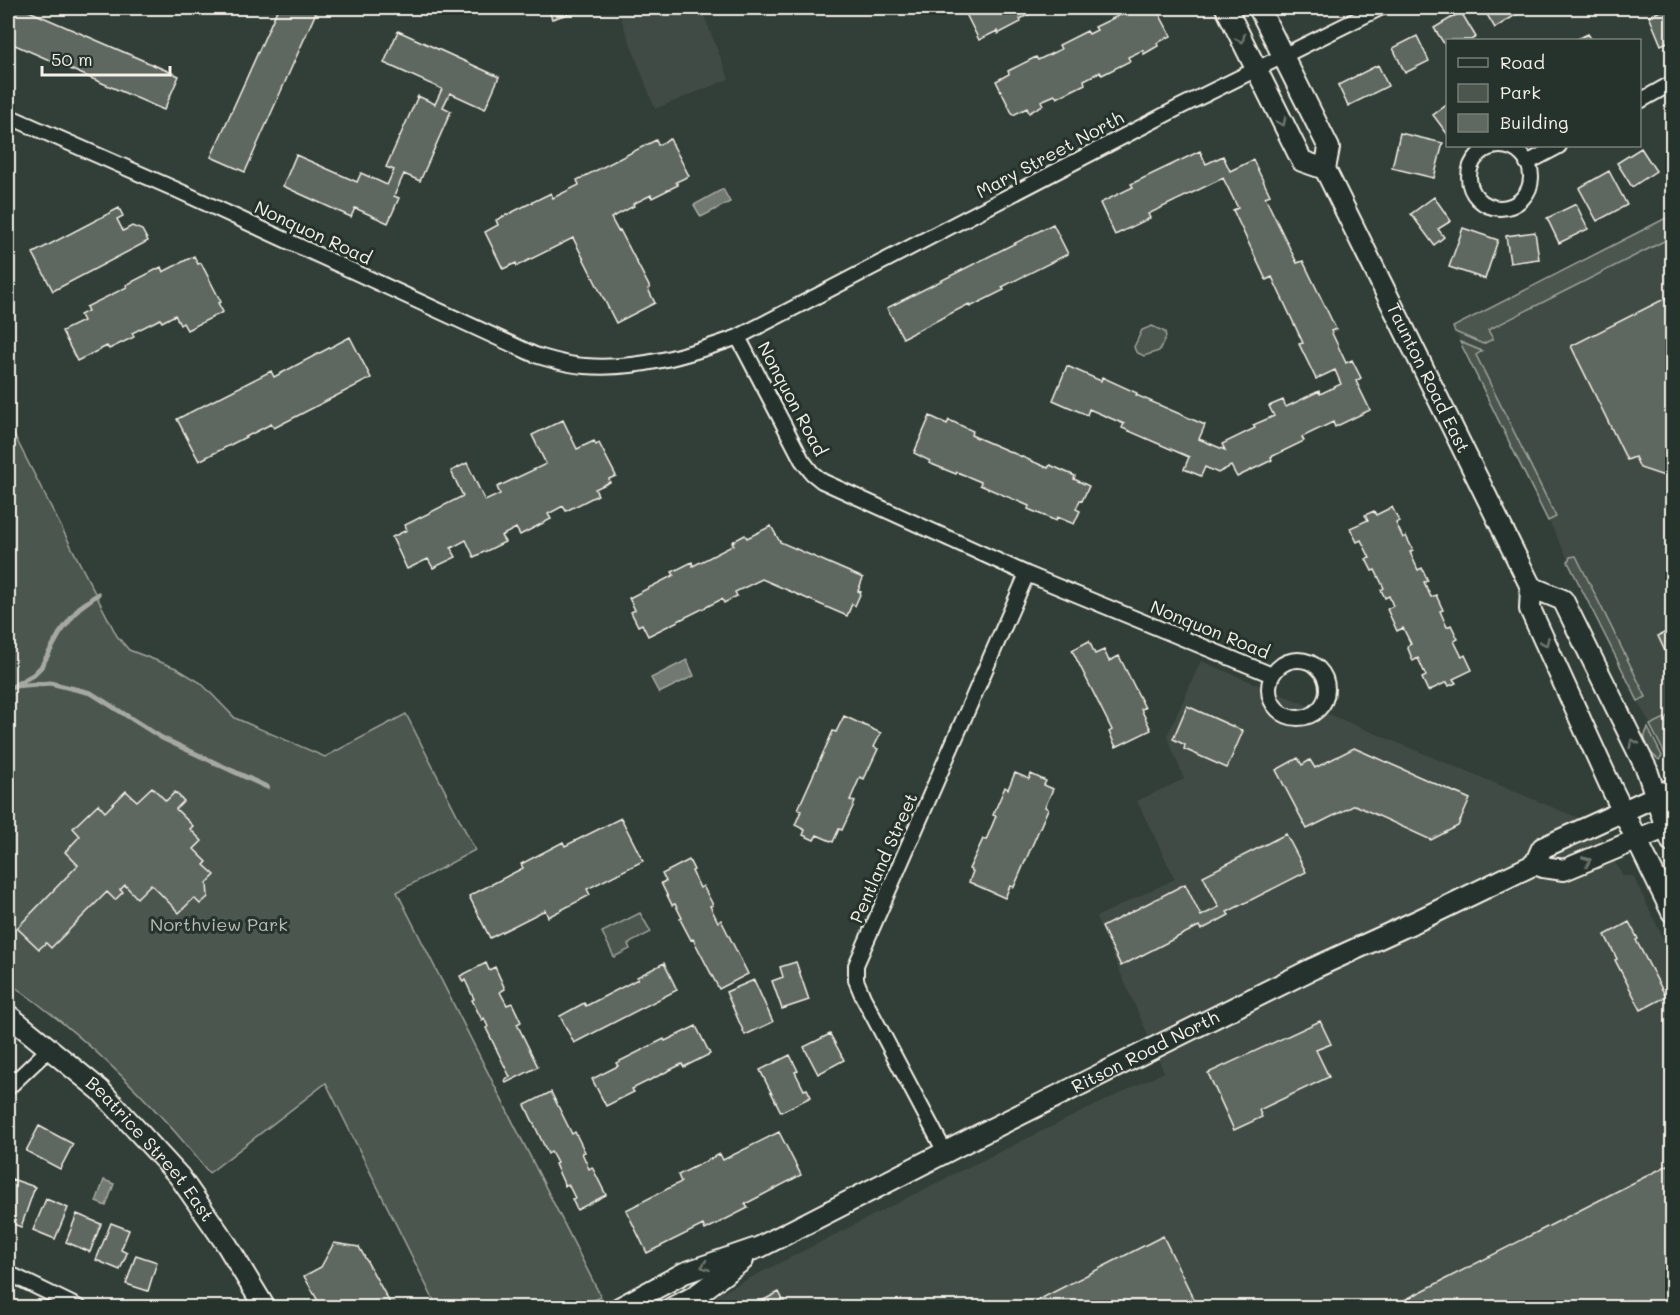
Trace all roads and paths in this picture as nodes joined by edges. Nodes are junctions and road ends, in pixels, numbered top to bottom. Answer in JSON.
{"nodes":[{"id":1,"x":1226,"y":8,"type":"edge"},
{"id":2,"x":1259,"y":8,"type":"edge"},
{"id":3,"x":1380,"y":8,"type":"edge"},
{"id":4,"x":1283,"y":56,"type":"junction"},
{"id":5,"x":1256,"y":69,"type":"junction"},
{"id":6,"x":1672,"y":83,"type":"edge"},
{"id":7,"x":1641,"y":100,"type":"edge"},
{"id":8,"x":8,"y":116,"type":"edge"},
{"id":9,"x":1494,"y":147,"type":"edge"},
{"id":10,"x":1506,"y":147,"type":"edge"},
{"id":11,"x":1556,"y":147,"type":"edge"},
{"id":12,"x":1527,"y":163,"type":"junction"},
{"id":13,"x":1325,"y":169,"type":"junction"},
{"id":14,"x":738,"y":338,"type":"junction"},
{"id":15,"x":1027,"y":574,"type":"junction"},
{"id":16,"x":1531,"y":586,"type":"junction"},
{"id":17,"x":1272,"y":675,"type":"junction"},
{"id":18,"x":1664,"y":793,"type":"edge"},
{"id":19,"x":1623,"y":811,"type":"junction"},
{"id":20,"x":1670,"y":832,"type":"edge"},
{"id":21,"x":1637,"y":840,"type":"junction"},
{"id":22,"x":1535,"y":864,"type":"junction"},
{"id":23,"x":1672,"y":912,"type":"edge"},
{"id":24,"x":8,"y":1015,"type":"edge"},
{"id":25,"x":49,"y":1048,"type":"junction"},
{"id":26,"x":8,"y":1088,"type":"edge"},
{"id":27,"x":945,"y":1152,"type":"junction"},
{"id":28,"x":760,"y":1247,"type":"junction"},
{"id":29,"x":8,"y":1274,"type":"edge"},
{"id":30,"x":80,"y":1308,"type":"edge"},
{"id":31,"x":265,"y":1308,"type":"edge"},
{"id":32,"x":619,"y":1308,"type":"edge"},
{"id":33,"x":672,"y":1308,"type":"edge"}],
"edges":[{"from":1,"to":5,"type":"main road","one_way":true},
{"from":2,"to":4,"type":"main road","name":"Taunton Road East"},
{"from":3,"to":4,"type":"street","name":"Mary Street North"},
{"from":4,"to":5,"type":"street","name":"Mary Street North"},
{"from":4,"to":13,"type":"main road","name":"Taunton Road East"},
{"from":5,"to":13,"type":"main road","one_way":true},
{"from":5,"to":14,"type":"street","name":"Mary Street North"},
{"from":6,"to":7,"type":"street"},
{"from":8,"to":14,"type":"street","name":"Nonquon Road"},
{"from":9,"to":12,"type":"street"},
{"from":10,"to":12,"type":"street"},
{"from":11,"to":12,"type":"street"},
{"from":13,"to":16,"type":"main road","name":"Taunton Road East"},
{"from":14,"to":15,"type":"street","name":"Nonquon Road"},
{"from":15,"to":17,"type":"street","name":"Nonquon Road"},
{"from":15,"to":27,"type":"street","name":"Pentland Street"},
{"from":18,"to":16,"type":"main road","one_way":true},
{"from":16,"to":19,"type":"main road","name":"Taunton Road East","one_way":true},
{"from":17,"to":17,"type":"street"},
{"from":18,"to":19,"type":"main road","name":"Ritson Road North"},
{"from":18,"to":20,"type":"main road"},
{"from":19,"to":21,"type":"main road","name":"Taunton Road East"},
{"from":19,"to":22,"type":"main road","name":"Ritson Road North"},
{"from":20,"to":21,"type":"main road"},
{"from":22,"to":21,"type":"main road","one_way":true},
{"from":21,"to":23,"type":"main road","name":"Taunton Road East"},
{"from":22,"to":27,"type":"main road","name":"Ritson Road North"},
{"from":24,"to":25,"type":"main road","name":"Beatrice Street East"},
{"from":25,"to":26,"type":"street"},
{"from":25,"to":31,"type":"main road","name":"Beatrice Street East"},
{"from":27,"to":28,"type":"main road","name":"Ritson Road North"},
{"from":28,"to":32,"type":"main road","name":"Ritson Road North","one_way":true},
{"from":28,"to":33,"type":"main road","name":"Ritson Road North"},
{"from":29,"to":30,"type":"street"}]}
